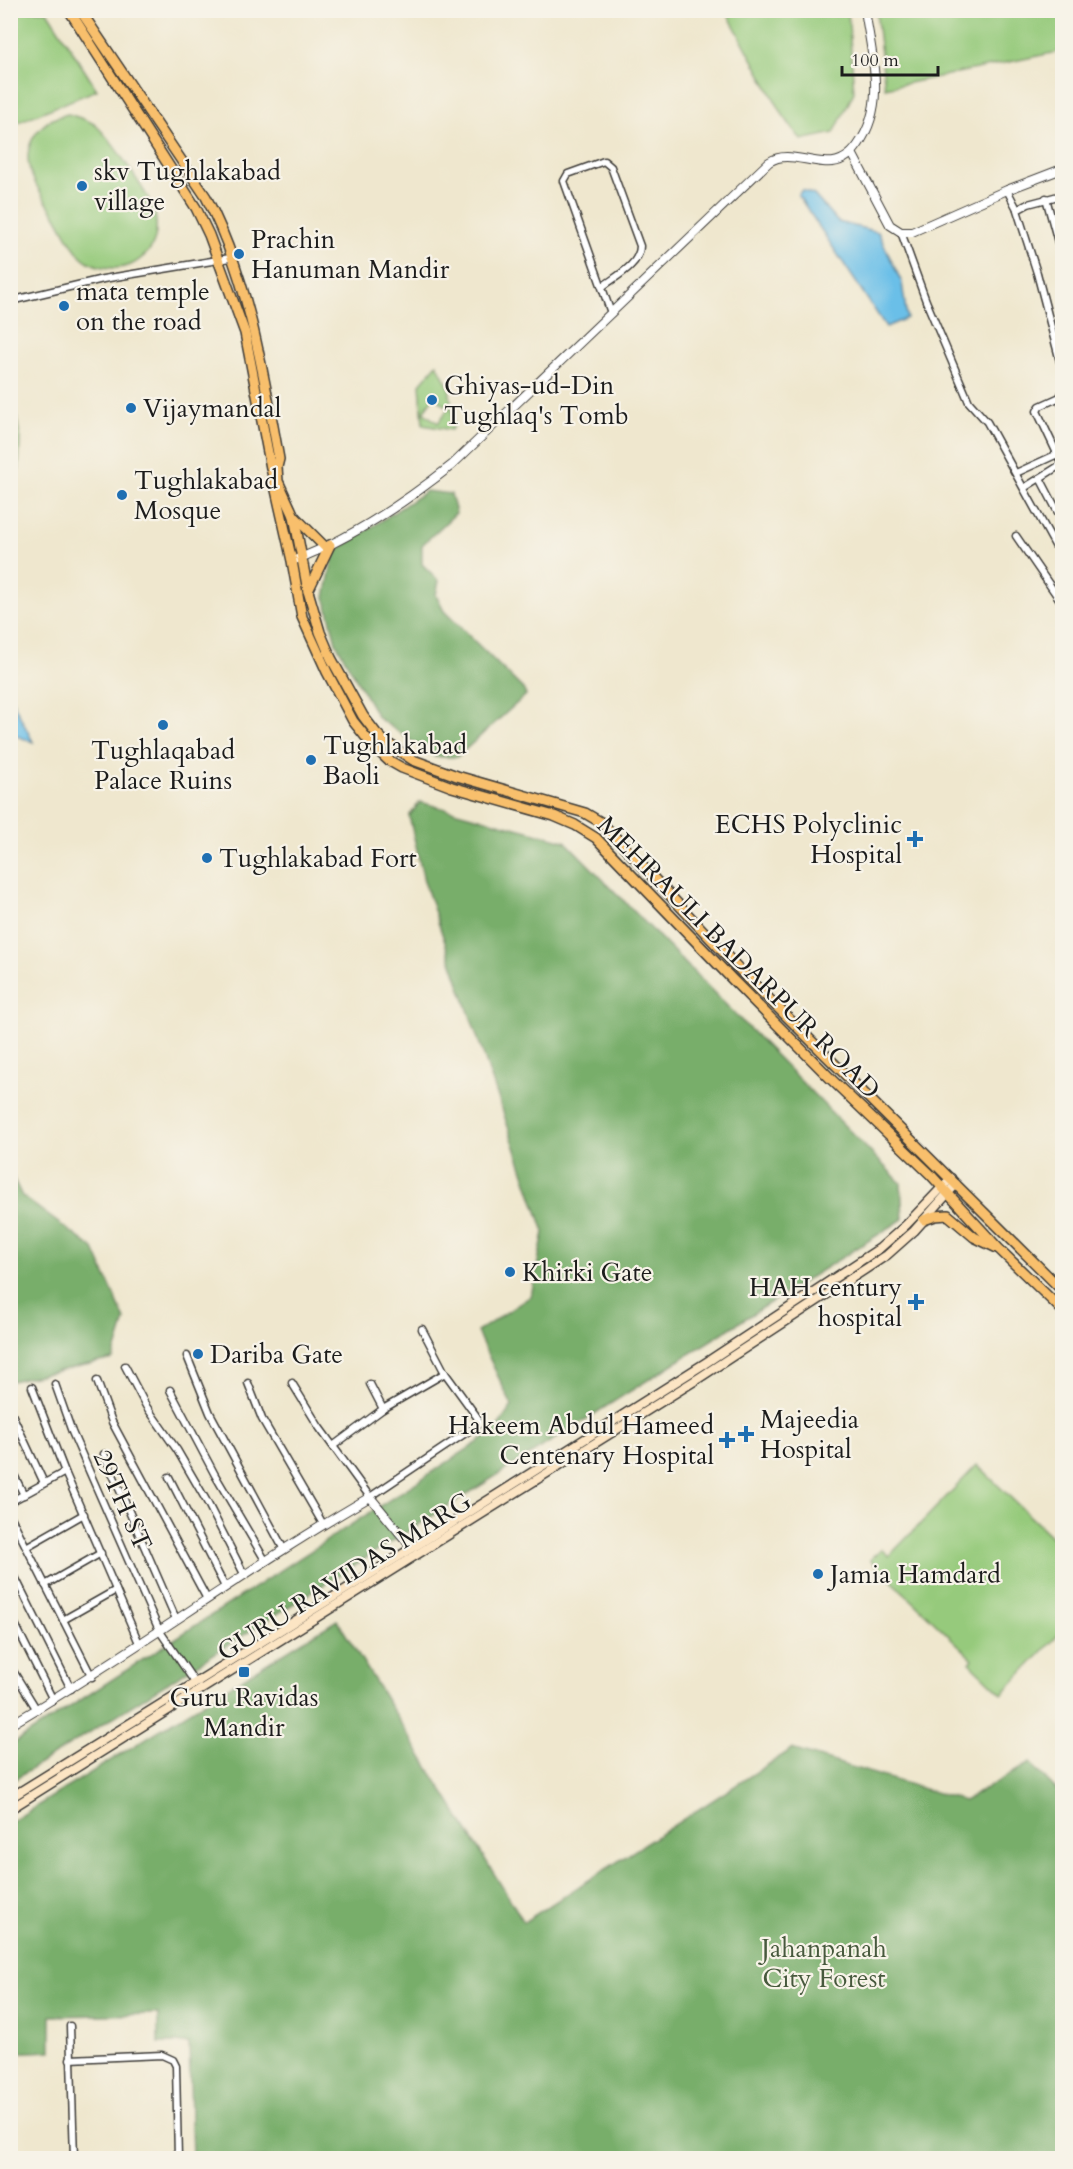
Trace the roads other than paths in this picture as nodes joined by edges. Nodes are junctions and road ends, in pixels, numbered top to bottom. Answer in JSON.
{"nodes":[{"id":1,"x":69,"y":10,"type":"edge"},
{"id":2,"x":80,"y":10,"type":"edge"},
{"id":3,"x":865,"y":10,"type":"edge"},
{"id":4,"x":852,"y":153,"type":"junction"},
{"id":5,"x":1062,"y":169,"type":"edge"},
{"id":6,"x":1007,"y":190,"type":"junction"},
{"id":7,"x":1062,"y":195,"type":"edge"},
{"id":8,"x":1046,"y":198,"type":"junction"},
{"id":9,"x":1017,"y":209,"type":"junction"},
{"id":10,"x":901,"y":232,"type":"junction"},
{"id":11,"x":230,"y":258,"type":"junction"},
{"id":12,"x":1062,"y":258,"type":"edge"},
{"id":13,"x":218,"y":260,"type":"junction"},
{"id":14,"x":602,"y":287,"type":"junction"},
{"id":15,"x":10,"y":301,"type":"edge"},
{"id":16,"x":611,"y":313,"type":"junction"},
{"id":17,"x":1062,"y":369,"type":"edge"},
{"id":18,"x":1061,"y":395,"type":"edge"},
{"id":19,"x":1062,"y":405,"type":"edge"},
{"id":20,"x":1060,"y":453,"type":"edge"},
{"id":21,"x":1062,"y":464,"type":"edge"},
{"id":22,"x":1016,"y":473,"type":"junction"},
{"id":23,"x":1040,"y":478,"type":"junction"},
{"id":24,"x":1024,"y":488,"type":"junction"},
{"id":25,"x":294,"y":516,"type":"junction"},
{"id":26,"x":1062,"y":520,"type":"edge"},
{"id":27,"x":1016,"y":536,"type":"dead end"},
{"id":28,"x":327,"y":546,"type":"junction"},
{"id":29,"x":303,"y":557,"type":"junction"},
{"id":30,"x":1062,"y":558,"type":"edge"},
{"id":31,"x":292,"y":561,"type":"junction"},
{"id":32,"x":309,"y":591,"type":"junction"},
{"id":33,"x":1062,"y":603,"type":"edge"},
{"id":34,"x":457,"y":776,"type":"junction"},
{"id":35,"x":452,"y":786,"type":"junction"},
{"id":36,"x":954,"y":1181,"type":"junction"},
{"id":37,"x":945,"y":1190,"type":"junction"},
{"id":38,"x":924,"y":1220,"type":"junction"},
{"id":39,"x":999,"y":1249,"type":"junction"},
{"id":40,"x":1062,"y":1290,"type":"edge"},
{"id":41,"x":1062,"y":1310,"type":"edge"},
{"id":42,"x":422,"y":1329,"type":"dead end"},
{"id":43,"x":188,"y":1356,"type":"dead end"},
{"id":44,"x":125,"y":1366,"type":"dead end"},
{"id":45,"x":445,"y":1373,"type":"junction"},
{"id":46,"x":97,"y":1381,"type":"dead end"},
{"id":47,"x":248,"y":1383,"type":"dead end"},
{"id":48,"x":292,"y":1383,"type":"dead end"},
{"id":49,"x":55,"y":1384,"type":"dead end"},
{"id":50,"x":370,"y":1384,"type":"dead end"},
{"id":51,"x":32,"y":1387,"type":"dead end"},
{"id":52,"x":170,"y":1390,"type":"dead end"},
{"id":53,"x":383,"y":1409,"type":"junction"},
{"id":54,"x":10,"y":1410,"type":"edge"},
{"id":55,"x":333,"y":1446,"type":"junction"},
{"id":56,"x":104,"y":1454,"type":"dead end"},
{"id":57,"x":10,"y":1467,"type":"edge"},
{"id":58,"x":65,"y":1472,"type":"junction"},
{"id":59,"x":169,"y":1477,"type":"dead end"},
{"id":60,"x":44,"y":1483,"type":"junction"},
{"id":61,"x":24,"y":1495,"type":"junction"},
{"id":62,"x":370,"y":1497,"type":"junction"},
{"id":63,"x":10,"y":1502,"type":"edge"},
{"id":64,"x":84,"y":1514,"type":"junction"},
{"id":65,"x":10,"y":1515,"type":"edge"},
{"id":66,"x":323,"y":1524,"type":"junction"},
{"id":67,"x":26,"y":1547,"type":"junction"},
{"id":68,"x":283,"y":1548,"type":"junction"},
{"id":69,"x":412,"y":1548,"type":"junction"},
{"id":70,"x":101,"y":1553,"type":"junction"},
{"id":71,"x":265,"y":1560,"type":"junction"},
{"id":72,"x":10,"y":1567,"type":"edge"},
{"id":73,"x":244,"y":1574,"type":"junction"},
{"id":74,"x":45,"y":1585,"type":"junction"},
{"id":75,"x":225,"y":1587,"type":"junction"},
{"id":76,"x":116,"y":1590,"type":"junction"},
{"id":77,"x":207,"y":1599,"type":"junction"},
{"id":78,"x":10,"y":1614,"type":"edge"},
{"id":79,"x":176,"y":1619,"type":"junction"},
{"id":80,"x":63,"y":1620,"type":"junction"},
{"id":81,"x":159,"y":1630,"type":"junction"},
{"id":82,"x":139,"y":1643,"type":"junction"},
{"id":83,"x":10,"y":1666,"type":"edge"},
{"id":84,"x":92,"y":1677,"type":"junction"},
{"id":85,"x":196,"y":1684,"type":"junction"},
{"id":86,"x":71,"y":1689,"type":"junction"},
{"id":87,"x":53,"y":1700,"type":"junction"},
{"id":88,"x":37,"y":1710,"type":"junction"},
{"id":89,"x":10,"y":1725,"type":"edge"},
{"id":90,"x":10,"y":1798,"type":"edge"},
{"id":91,"x":10,"y":1809,"type":"edge"},
{"id":92,"x":70,"y":2026,"type":"dead end"},
{"id":93,"x":70,"y":2059,"type":"junction"},
{"id":94,"x":74,"y":2158,"type":"edge"},
{"id":95,"x":178,"y":2158,"type":"edge"}],
"edges":[{"from":1,"to":13,"type":"main road","name":"MEHRAULI BADARPUR ROAD"},
{"from":2,"to":11,"type":"main road","name":"MEHRAULI BADARPUR ROAD"},
{"from":3,"to":4,"type":"street"},
{"from":4,"to":10,"type":"street"},
{"from":4,"to":16,"type":"street"},
{"from":5,"to":6,"type":"street"},
{"from":6,"to":9,"type":"street"},
{"from":6,"to":10,"type":"street"},
{"from":7,"to":8,"type":"street"},
{"from":8,"to":9,"type":"street"},
{"from":8,"to":12,"type":"street"},
{"from":9,"to":17,"type":"street"},
{"from":10,"to":22,"type":"street"},
{"from":11,"to":13,"type":"street"},
{"from":11,"to":25,"type":"main road","name":"MEHRAULI BADARPUR ROAD"},
{"from":13,"to":15,"type":"street"},
{"from":13,"to":31,"type":"main road","name":"MEHRAULI BADARPUR ROAD"},
{"from":14,"to":14,"type":"street"},
{"from":14,"to":16,"type":"street"},
{"from":16,"to":28,"type":"street"},
{"from":18,"to":19,"type":"street"},
{"from":18,"to":20,"type":"street"},
{"from":20,"to":21,"type":"street"},
{"from":20,"to":22,"type":"street"},
{"from":21,"to":23,"type":"street"},
{"from":22,"to":24,"type":"street"},
{"from":23,"to":24,"type":"street"},
{"from":23,"to":26,"type":"street"},
{"from":24,"to":30,"type":"street"},
{"from":25,"to":28,"type":"main road"},
{"from":25,"to":29,"type":"main road","name":"MEHRAULI BADARPUR ROAD"},
{"from":27,"to":33,"type":"street"},
{"from":28,"to":29,"type":"street"},
{"from":28,"to":32,"type":"main road"},
{"from":29,"to":31,"type":"street"},
{"from":29,"to":32,"type":"main road","name":"MEHRAULI BADARPUR ROAD"},
{"from":31,"to":35,"type":"main road","name":"MEHRAULI BADARPUR ROAD"},
{"from":32,"to":34,"type":"main road","name":"MEHRAULI BADARPUR ROAD"},
{"from":34,"to":35,"type":"main road"},
{"from":34,"to":36,"type":"main road","name":"MEHRAULI BADARPUR ROAD"},
{"from":35,"to":37,"type":"main road","name":"MEHRAULI BADARPUR ROAD"},
{"from":36,"to":37,"type":"main road","name":"GURU RAVIDAS MARG"},
{"from":36,"to":40,"type":"main road","name":"MEHRAULI BADARPUR ROAD"},
{"from":37,"to":38,"type":"main road","name":"GURU RAVIDAS MARG"},
{"from":37,"to":39,"type":"main road","name":"MEHRAULI BADARPUR ROAD"},
{"from":37,"to":69,"type":"main road","name":"GURU RAVIDAS MARG"},
{"from":38,"to":39,"type":"main road"},
{"from":38,"to":91,"type":"main road","name":"GURU RAVIDAS MARG"},
{"from":39,"to":41,"type":"main road","name":"MEHRAULI BADARPUR ROAD"},
{"from":42,"to":45,"type":"street"},
{"from":43,"to":68,"type":"street"},
{"from":44,"to":73,"type":"street"},
{"from":45,"to":53,"type":"street"},
{"from":45,"to":62,"type":"street"},
{"from":46,"to":77,"type":"street"},
{"from":47,"to":66,"type":"street"},
{"from":48,"to":55,"type":"street"},
{"from":49,"to":81,"type":"street","name":"29TH ST"},
{"from":50,"to":53,"type":"street"},
{"from":51,"to":58,"type":"street"},
{"from":52,"to":71,"type":"street"},
{"from":53,"to":55,"type":"street"},
{"from":54,"to":60,"type":"street"},
{"from":55,"to":62,"type":"street"},
{"from":56,"to":79,"type":"street"},
{"from":57,"to":61,"type":"street"},
{"from":58,"to":60,"type":"street"},
{"from":58,"to":64,"type":"street"},
{"from":59,"to":75,"type":"street"},
{"from":60,"to":61,"type":"street"},
{"from":61,"to":63,"type":"street"},
{"from":62,"to":66,"type":"street"},
{"from":62,"to":69,"type":"street"},
{"from":64,"to":67,"type":"street"},
{"from":64,"to":70,"type":"street"},
{"from":65,"to":67,"type":"street"},
{"from":66,"to":68,"type":"street"},
{"from":67,"to":74,"type":"street"},
{"from":68,"to":71,"type":"street"},
{"from":69,"to":85,"type":"main road","name":"GURU RAVIDAS MARG"},
{"from":70,"to":74,"type":"street"},
{"from":70,"to":76,"type":"street"},
{"from":71,"to":73,"type":"street"},
{"from":72,"to":86,"type":"street"},
{"from":73,"to":75,"type":"street"},
{"from":74,"to":80,"type":"street"},
{"from":75,"to":77,"type":"street"},
{"from":76,"to":80,"type":"street"},
{"from":76,"to":82,"type":"street"},
{"from":77,"to":79,"type":"street"},
{"from":78,"to":87,"type":"street"},
{"from":79,"to":81,"type":"street"},
{"from":80,"to":84,"type":"street"},
{"from":81,"to":82,"type":"street"},
{"from":81,"to":85,"type":"street","name":"29TH ST"},
{"from":82,"to":84,"type":"street"},
{"from":83,"to":88,"type":"street"},
{"from":84,"to":86,"type":"street"},
{"from":85,"to":90,"type":"main road","name":"GURU RAVIDAS MARG"},
{"from":86,"to":87,"type":"street"},
{"from":87,"to":88,"type":"street"},
{"from":88,"to":89,"type":"street"},
{"from":92,"to":93,"type":"street"},
{"from":93,"to":94,"type":"street"},
{"from":93,"to":95,"type":"street"}]}
